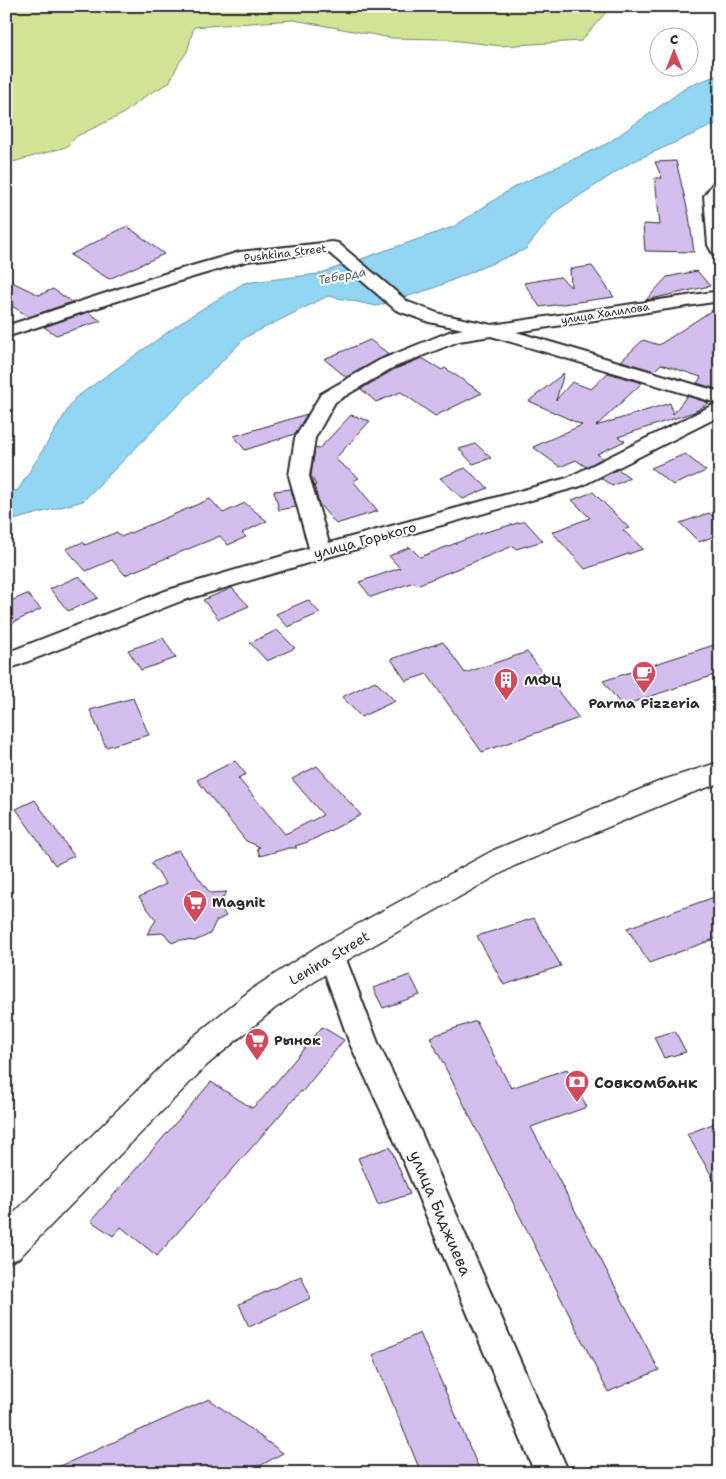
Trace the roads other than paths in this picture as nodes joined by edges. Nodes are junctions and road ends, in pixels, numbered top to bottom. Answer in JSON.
{"nodes":[{"id":1,"x":720,"y":185,"type":"edge"},
{"id":2,"x":720,"y":252,"type":"edge"},
{"id":3,"x":720,"y":296,"type":"edge"},
{"id":4,"x":6,"y":311,"type":"edge"},
{"id":5,"x":27,"y":326,"type":"junction"},
{"id":6,"x":490,"y":330,"type":"junction"},
{"id":7,"x":6,"y":332,"type":"edge"},
{"id":8,"x":720,"y":398,"type":"edge"},
{"id":9,"x":720,"y":408,"type":"edge"},
{"id":10,"x":322,"y":552,"type":"junction"},
{"id":11,"x":6,"y":662,"type":"edge"},
{"id":12,"x":720,"y":772,"type":"edge"},
{"id":13,"x":330,"y":954,"type":"junction"},
{"id":14,"x":6,"y":1246,"type":"edge"},
{"id":15,"x":552,"y":1473,"type":"edge"}],
"edges":[{"from":1,"to":2,"type":"street"},
{"from":3,"to":6,"type":"street","name":"улица Халилова"},
{"from":4,"to":5,"type":"street"},
{"from":5,"to":6,"type":"street","name":"Pushkina Street"},
{"from":5,"to":7,"type":"street","name":"Pushkina Street"},
{"from":6,"to":8,"type":"street","name":"Pushkina Street"},
{"from":6,"to":10,"type":"street","name":"улица Халилова"},
{"from":9,"to":10,"type":"street","name":"улица Горького"},
{"from":10,"to":11,"type":"street","name":"улица Горького"},
{"from":12,"to":13,"type":"main road","name":"Lenina Street"},
{"from":13,"to":14,"type":"main road","name":"Lenina Street"},
{"from":13,"to":15,"type":"street","name":"улица Биджиева"}]}
